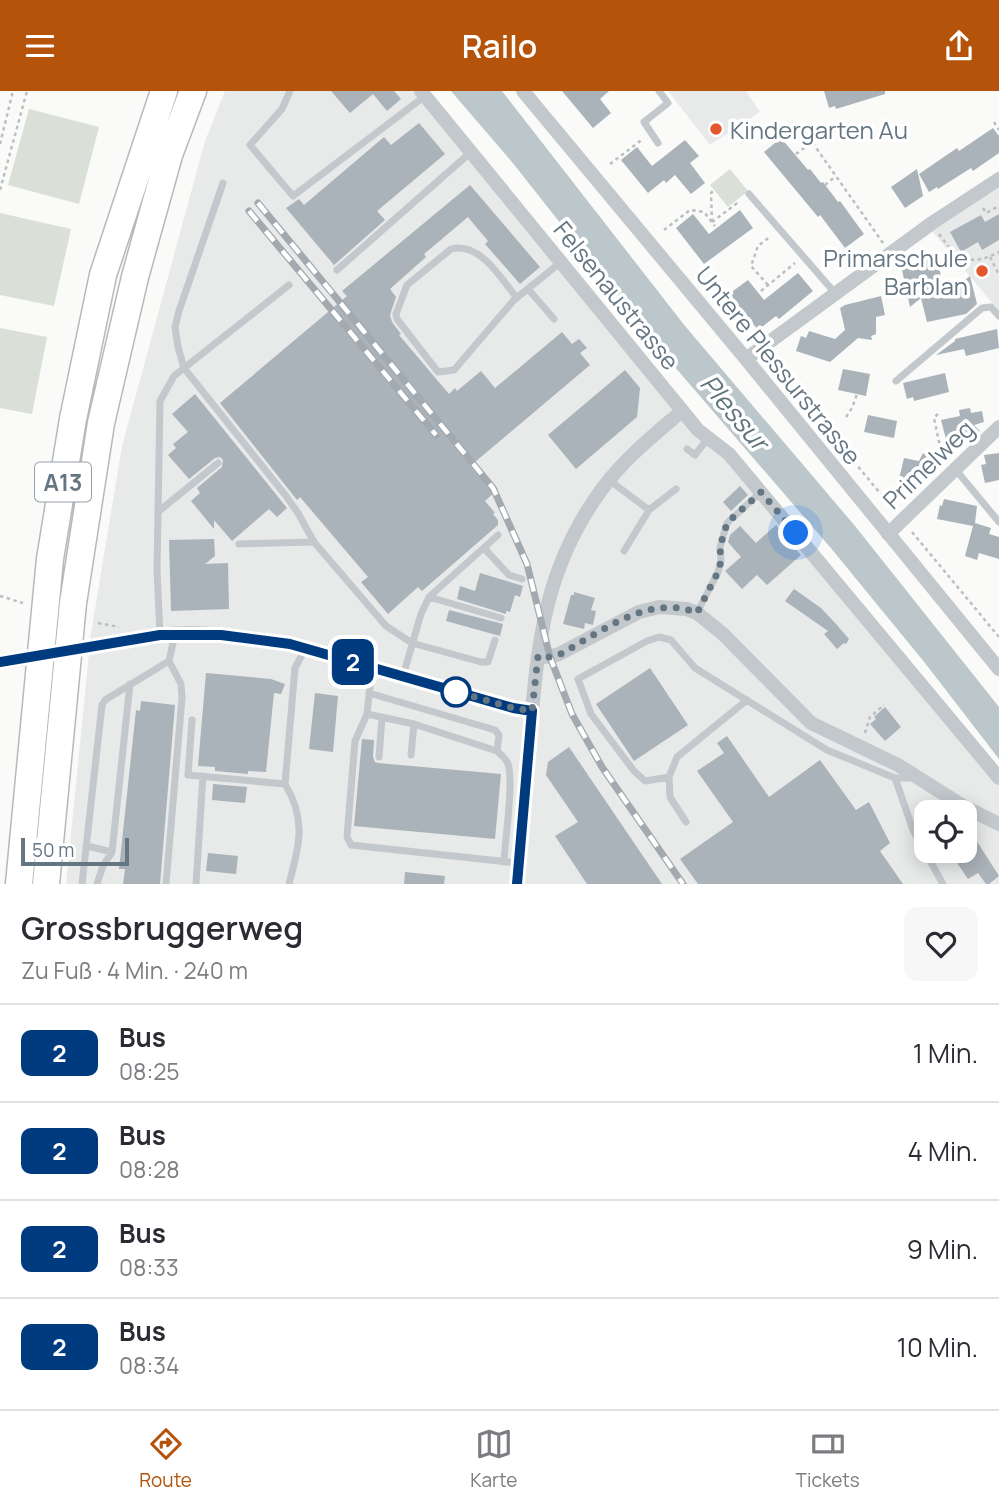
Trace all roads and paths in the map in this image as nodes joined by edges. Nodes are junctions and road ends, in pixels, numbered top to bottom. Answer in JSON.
{"nodes":[{"id":1,"x":13,"y":91,"type":"edge"},
{"id":2,"x":27,"y":91,"type":"edge"},
{"id":3,"x":164,"y":91,"type":"edge"},
{"id":4,"x":193,"y":91,"type":"edge"},
{"id":5,"x":290,"y":91,"type":"edge"},
{"id":6,"x":523,"y":91,"type":"edge"},
{"id":7,"x":659,"y":91,"type":"edge"},
{"id":8,"x":423,"y":93,"type":"edge"},
{"id":9,"x":993,"y":122,"type":"dead end"},
{"id":10,"x":999,"y":130,"type":"edge"},
{"id":11,"x":651,"y":133,"type":"junction"},
{"id":12,"x":658,"y":143,"type":"dead end"},
{"id":13,"x":0,"y":144,"type":"edge"},
{"id":14,"x":471,"y":152,"type":"junction"},
{"id":15,"x":796,"y":154,"type":"dead end"},
{"id":16,"x":610,"y":165,"type":"dead end"},
{"id":17,"x":836,"y":176,"type":"junction"},
{"id":18,"x":999,"y":179,"type":"edge"},
{"id":19,"x":223,"y":183,"type":"dead end"},
{"id":20,"x":825,"y":185,"type":"dead end"},
{"id":21,"x":0,"y":190,"type":"edge"},
{"id":22,"x":713,"y":191,"type":"dead end"},
{"id":23,"x":749,"y":194,"type":"joint"},
{"id":24,"x":999,"y":206,"type":"edge"},
{"id":25,"x":984,"y":209,"type":"dead end"},
{"id":26,"x":860,"y":212,"type":"junction"},
{"id":27,"x":854,"y":216,"type":"dead end"},
{"id":28,"x":712,"y":222,"type":"junction"},
{"id":29,"x":932,"y":223,"type":"junction"},
{"id":30,"x":715,"y":226,"type":"dead end"},
{"id":31,"x":780,"y":229,"type":"junction"},
{"id":32,"x":664,"y":230,"type":"dead end"},
{"id":33,"x":999,"y":252,"type":"edge"},
{"id":34,"x":890,"y":253,"type":"junction"},
{"id":35,"x":803,"y":256,"type":"junction"},
{"id":36,"x":990,"y":257,"type":"junction"},
{"id":37,"x":561,"y":262,"type":"junction"},
{"id":38,"x":337,"y":269,"type":"dead end"},
{"id":39,"x":999,"y":275,"type":"edge"},
{"id":40,"x":289,"y":285,"type":"dead end"},
{"id":41,"x":768,"y":285,"type":"junction"},
{"id":42,"x":528,"y":289,"type":"junction"},
{"id":43,"x":761,"y":291,"type":"dead end"},
{"id":44,"x":835,"y":293,"type":"junction"},
{"id":45,"x":517,"y":298,"type":"junction"},
{"id":46,"x":999,"y":316,"type":"edge"},
{"id":47,"x":554,"y":319,"type":"dead end"},
{"id":48,"x":764,"y":352,"type":"dead end"},
{"id":49,"x":746,"y":359,"type":"junction"},
{"id":50,"x":184,"y":368,"type":"junction"},
{"id":51,"x":896,"y":381,"type":"dead end"},
{"id":52,"x":857,"y":394,"type":"dead end"},
{"id":53,"x":682,"y":411,"type":"junction"},
{"id":54,"x":938,"y":414,"type":"dead end"},
{"id":55,"x":846,"y":417,"type":"dead end"},
{"id":56,"x":999,"y":427,"type":"edge"},
{"id":57,"x":708,"y":438,"type":"junction"},
{"id":58,"x":687,"y":449,"type":"dead end"},
{"id":59,"x":972,"y":454,"type":"junction"},
{"id":60,"x":218,"y":463,"type":"dead end"},
{"id":61,"x":956,"y":470,"type":"junction"},
{"id":62,"x":609,"y":480,"type":"junction"},
{"id":63,"x":676,"y":489,"type":"dead end"},
{"id":64,"x":761,"y":492,"type":"junction"},
{"id":65,"x":649,"y":510,"type":"junction"},
{"id":66,"x":159,"y":511,"type":"junction"},
{"id":67,"x":899,"y":516,"type":"dead end"},
{"id":68,"x":999,"y":522,"type":"edge"},
{"id":69,"x":906,"y":524,"type":"dead end"},
{"id":70,"x":888,"y":534,"type":"junction"},
{"id":71,"x":498,"y":535,"type":"dead end"},
{"id":72,"x":314,"y":542,"type":"junction"},
{"id":73,"x":239,"y":544,"type":"dead end"},
{"id":74,"x":484,"y":548,"type":"junction"},
{"id":75,"x":624,"y":551,"type":"dead end"},
{"id":76,"x":522,"y":579,"type":"dead end"},
{"id":77,"x":0,"y":596,"type":"edge"},
{"id":78,"x":429,"y":597,"type":"junction"},
{"id":79,"x":23,"y":603,"type":"dead end"},
{"id":80,"x":697,"y":613,"type":"junction"},
{"id":81,"x":501,"y":618,"type":"dead end"},
{"id":82,"x":98,"y":623,"type":"dead end"},
{"id":83,"x":128,"y":629,"type":"dead end"},
{"id":84,"x":167,"y":634,"type":"junction"},
{"id":85,"x":999,"y":637,"type":"edge"},
{"id":86,"x":495,"y":641,"type":"dead end"},
{"id":87,"x":412,"y":643,"type":"junction"},
{"id":88,"x":104,"y":645,"type":"tunnel mouth"},
{"id":89,"x":305,"y":649,"type":"junction"},
{"id":90,"x":538,"y":656,"type":"junction"},
{"id":91,"x":27,"y":659,"type":"tunnel mouth"},
{"id":92,"x":169,"y":661,"type":"junction"},
{"id":93,"x":0,"y":662,"type":"edge"},
{"id":94,"x":372,"y":667,"type":"junction"},
{"id":95,"x":999,"y":669,"type":"edge"},
{"id":96,"x":402,"y":676,"type":"junction"},
{"id":97,"x":130,"y":684,"type":"junction"},
{"id":98,"x":369,"y":692,"type":"junction"},
{"id":99,"x":747,"y":701,"type":"junction"},
{"id":100,"x":884,"y":705,"type":"dead end"},
{"id":101,"x":532,"y":711,"type":"junction"},
{"id":102,"x":367,"y":714,"type":"junction"},
{"id":103,"x":383,"y":718,"type":"junction"},
{"id":104,"x":192,"y":720,"type":"dead end"},
{"id":105,"x":414,"y":724,"type":"junction"},
{"id":106,"x":861,"y":745,"type":"junction"},
{"id":107,"x":497,"y":751,"type":"junction"},
{"id":108,"x":411,"y":755,"type":"dead end"},
{"id":109,"x":379,"y":757,"type":"dead end"},
{"id":110,"x":204,"y":776,"type":"junction"},
{"id":111,"x":670,"y":777,"type":"junction"},
{"id":112,"x":895,"y":778,"type":"junction"},
{"id":113,"x":916,"y":778,"type":"junction"},
{"id":114,"x":999,"y":778,"type":"edge"},
{"id":115,"x":285,"y":784,"type":"junction"},
{"id":116,"x":686,"y":822,"type":"dead end"},
{"id":117,"x":999,"y":824,"type":"edge"},
{"id":118,"x":87,"y":846,"type":"junction"},
{"id":119,"x":112,"y":852,"type":"junction"},
{"id":120,"x":504,"y":862,"type":"junction"},
{"id":121,"x":519,"y":863,"type":"junction"},
{"id":122,"x":19,"y":884,"type":"edge"},
{"id":123,"x":46,"y":884,"type":"edge"},
{"id":124,"x":82,"y":884,"type":"edge"},
{"id":125,"x":97,"y":884,"type":"edge"},
{"id":126,"x":166,"y":884,"type":"edge"},
{"id":127,"x":196,"y":884,"type":"edge"},
{"id":128,"x":289,"y":884,"type":"edge"},
{"id":129,"x":517,"y":884,"type":"edge"},
{"id":130,"x":943,"y":884,"type":"edge"}],
"edges":[{"from":1,"to":13,"type":"path"},
{"from":2,"to":21,"type":"path"},
{"from":3,"to":122,"type":"highway","number":"A13"},
{"from":4,"to":123,"type":"highway","number":"A13"},
{"from":5,"to":8,"type":"lane"},
{"from":6,"to":49,"type":"street","name":"Untere Plessurstrasse"},
{"from":7,"to":11,"type":"lane"},
{"from":8,"to":14,"type":"street","name":"Felsenaustrasse"},
{"from":9,"to":10,"type":"path"},
{"from":11,"to":12,"type":"lane"},
{"from":11,"to":16,"type":"path"},
{"from":14,"to":37,"type":"street","name":"Felsenaustrasse"},
{"from":14,"to":38,"type":"lane"},
{"from":15,"to":17,"type":"path"},
{"from":17,"to":20,"type":"path"},
{"from":17,"to":26,"type":"path"},
{"from":18,"to":29,"type":"street"},
{"from":19,"to":50,"type":"lane"},
{"from":22,"to":28,"type":"path"},
{"from":23,"to":28,"type":"path"},
{"from":23,"to":31,"type":"lane"},
{"from":24,"to":25,"type":"path"},
{"from":26,"to":27,"type":"path"},
{"from":26,"to":34,"type":"path"},
{"from":28,"to":30,"type":"path"},
{"from":28,"to":32,"type":"path"},
{"from":29,"to":34,"type":"street"},
{"from":29,"to":36,"type":"path"},
{"from":31,"to":35,"type":"lane"},
{"from":31,"to":41,"type":"path"},
{"from":33,"to":36,"type":"path"},
{"from":34,"to":44,"type":"street"},
{"from":35,"to":41,"type":"path"},
{"from":35,"to":44,"type":"lane"},
{"from":36,"to":39,"type":"path"},
{"from":37,"to":42,"type":"lane"},
{"from":37,"to":53,"type":"street","name":"Felsenaustrasse"},
{"from":40,"to":50,"type":"lane"},
{"from":41,"to":43,"type":"path"},
{"from":42,"to":45,"type":"lane"},
{"from":42,"to":47,"type":"lane"},
{"from":44,"to":49,"type":"street"},
{"from":45,"to":45,"type":"lane"},
{"from":46,"to":51,"type":"lane"},
{"from":48,"to":67,"type":"path"},
{"from":49,"to":70,"type":"street","name":"Untere Plessurstrasse"},
{"from":50,"to":66,"type":"lane"},
{"from":50,"to":72,"type":"lane"},
{"from":52,"to":55,"type":"path"},
{"from":53,"to":57,"type":"street","name":"Felsenaustrasse"},
{"from":53,"to":62,"type":"street"},
{"from":54,"to":59,"type":"path"},
{"from":56,"to":59,"type":"street","name":"Primelweg"},
{"from":57,"to":58,"type":"lane"},
{"from":57,"to":64,"type":"street","name":"Felsenaustrasse"},
{"from":59,"to":61,"type":"street","name":"Primelweg"},
{"from":60,"to":66,"type":"lane"},
{"from":61,"to":68,"type":"lane"},
{"from":61,"to":70,"type":"street","name":"Primelweg"},
{"from":62,"to":65,"type":"lane"},
{"from":62,"to":90,"type":"street"},
{"from":63,"to":65,"type":"lane"},
{"from":64,"to":80,"type":"lane"},
{"from":64,"to":114,"type":"street","name":"Felsenaustrasse"},
{"from":65,"to":75,"type":"lane"},
{"from":66,"to":84,"type":"lane"},
{"from":69,"to":85,"type":"path"},
{"from":70,"to":95,"type":"street","name":"Untere Plessurstrasse"},
{"from":71,"to":74,"type":"lane"},
{"from":72,"to":73,"type":"lane"},
{"from":72,"to":87,"type":"lane"},
{"from":74,"to":76,"type":"lane"},
{"from":74,"to":78,"type":"lane"},
{"from":77,"to":79,"type":"path"},
{"from":78,"to":81,"type":"lane"},
{"from":78,"to":87,"type":"lane"},
{"from":80,"to":90,"type":"street"},
{"from":80,"to":106,"type":"street"},
{"from":82,"to":83,"type":"path"},
{"from":84,"to":88,"type":"street"},
{"from":84,"to":89,"type":"street"},
{"from":84,"to":92,"type":"lane"},
{"from":86,"to":87,"type":"lane"},
{"from":87,"to":96,"type":"lane"},
{"from":89,"to":94,"type":"street"},
{"from":89,"to":115,"type":"lane"},
{"from":90,"to":101,"type":"street"},
{"from":91,"to":93,"type":"street"},
{"from":92,"to":97,"type":"lane"},
{"from":92,"to":126,"type":"lane"},
{"from":94,"to":96,"type":"street"},
{"from":94,"to":98,"type":"lane"},
{"from":96,"to":101,"type":"street"},
{"from":97,"to":118,"type":"lane"},
{"from":97,"to":119,"type":"lane"},
{"from":98,"to":102,"type":"lane"},
{"from":98,"to":107,"type":"lane"},
{"from":99,"to":111,"type":"lane"},
{"from":99,"to":111,"type":"lane"},
{"from":99,"to":112,"type":"lane"},
{"from":100,"to":106,"type":"path"},
{"from":101,"to":121,"type":"street"},
{"from":102,"to":103,"type":"lane"},
{"from":102,"to":120,"type":"lane"},
{"from":103,"to":105,"type":"lane"},
{"from":103,"to":109,"type":"lane"},
{"from":104,"to":110,"type":"lane"},
{"from":105,"to":107,"type":"lane"},
{"from":105,"to":108,"type":"lane"},
{"from":106,"to":113,"type":"street"},
{"from":107,"to":120,"type":"lane"},
{"from":110,"to":115,"type":"lane"},
{"from":110,"to":127,"type":"lane"},
{"from":111,"to":116,"type":"lane"},
{"from":112,"to":113,"type":"lane"},
{"from":112,"to":130,"type":"lane"},
{"from":113,"to":117,"type":"street"},
{"from":115,"to":128,"type":"lane"},
{"from":118,"to":119,"type":"lane"},
{"from":118,"to":124,"type":"lane"},
{"from":119,"to":125,"type":"lane"},
{"from":120,"to":121,"type":"lane"},
{"from":121,"to":129,"type":"street"}]}
